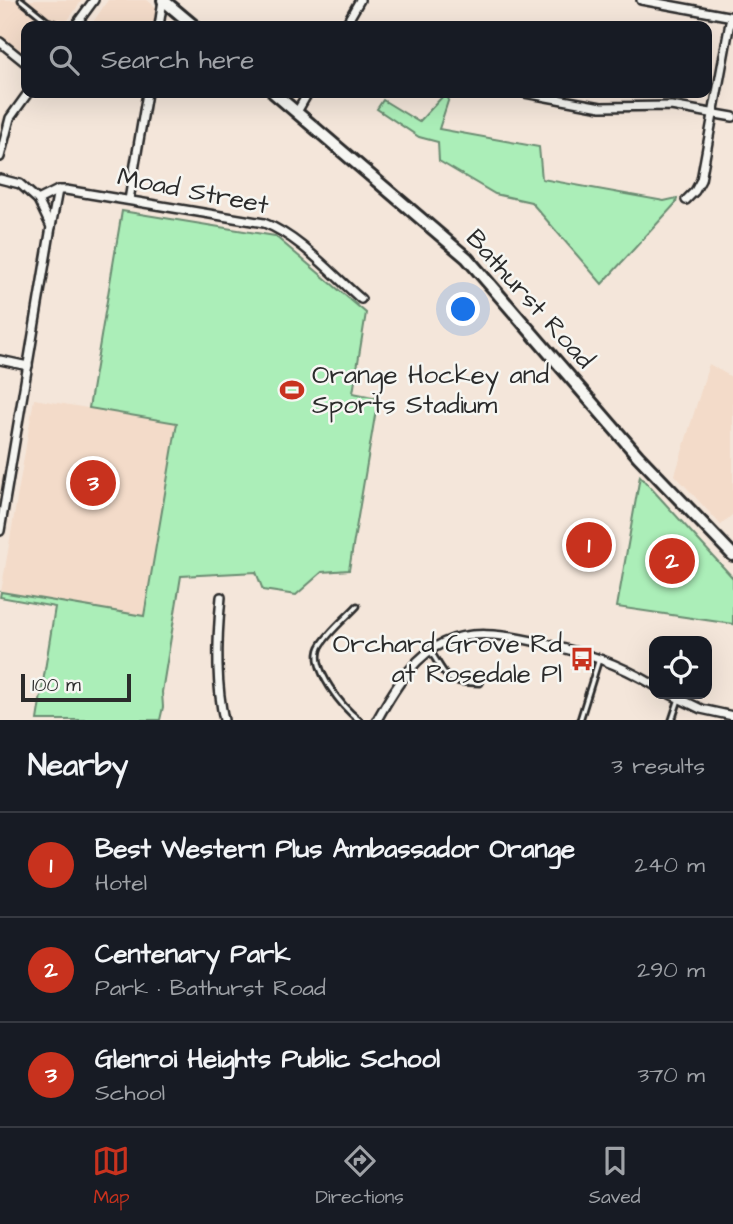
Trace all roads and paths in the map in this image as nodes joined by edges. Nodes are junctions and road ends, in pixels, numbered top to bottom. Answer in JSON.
{"nodes":[{"id":1,"x":21,"y":0,"type":"edge"},
{"id":2,"x":94,"y":0,"type":"edge"},
{"id":3,"x":163,"y":0,"type":"edge"},
{"id":4,"x":360,"y":0,"type":"edge"},
{"id":5,"x":640,"y":0,"type":"edge"},
{"id":6,"x":668,"y":2,"type":"edge"},
{"id":7,"x":732,"y":17,"type":"edge"},
{"id":8,"x":47,"y":21,"type":"edge"},
{"id":9,"x":79,"y":21,"type":"edge"},
{"id":10,"x":160,"y":21,"type":"edge"},
{"id":11,"x":188,"y":21,"type":"edge"},
{"id":12,"x":348,"y":21,"type":"edge"},
{"id":13,"x":0,"y":42,"type":"edge"},
{"id":14,"x":21,"y":59,"type":"edge"},
{"id":15,"x":25,"y":98,"type":"edge"},
{"id":16,"x":146,"y":98,"type":"edge"},
{"id":17,"x":280,"y":98,"type":"edge"},
{"id":18,"x":305,"y":98,"type":"edge"},
{"id":19,"x":552,"y":98,"type":"edge"},
{"id":20,"x":297,"y":112,"type":"junction"},
{"id":21,"x":713,"y":114,"type":"junction"},
{"id":22,"x":733,"y":117,"type":"edge"},
{"id":23,"x":0,"y":157,"type":"edge"},
{"id":24,"x":0,"y":179,"type":"edge"},
{"id":25,"x":58,"y":190,"type":"junction"},
{"id":26,"x":38,"y":200,"type":"junction"},
{"id":27,"x":129,"y":200,"type":"junction"},
{"id":28,"x":685,"y":200,"type":"dead end"},
{"id":29,"x":51,"y":227,"type":"junction"},
{"id":30,"x":361,"y":299,"type":"dead end"},
{"id":31,"x":0,"y":360,"type":"edge"},
{"id":32,"x":28,"y":366,"type":"junction"},
{"id":33,"x":0,"y":531,"type":"edge"},
{"id":34,"x":733,"y":555,"type":"edge"},
{"id":35,"x":221,"y":597,"type":"dead end"},
{"id":36,"x":357,"y":606,"type":"dead end"},
{"id":37,"x":430,"y":650,"type":"junction"},
{"id":38,"x":600,"y":657,"type":"junction"},
{"id":39,"x":649,"y":682,"type":"edge"},
{"id":40,"x":480,"y":683,"type":"dead end"},
{"id":41,"x":679,"y":699,"type":"joint"},
{"id":42,"x":733,"y":716,"type":"edge"},
{"id":43,"x":224,"y":720,"type":"edge"},
{"id":44,"x":359,"y":720,"type":"edge"},
{"id":45,"x":377,"y":720,"type":"edge"},
{"id":46,"x":580,"y":720,"type":"edge"},
{"id":47,"x":671,"y":720,"type":"edge"}],
"edges":[{"from":1,"to":8,"type":"lane"},
{"from":2,"to":9,"type":"street"},
{"from":3,"to":10,"type":"street"},
{"from":3,"to":11,"type":"highway"},
{"from":4,"to":12,"type":"street"},
{"from":5,"to":6,"type":"street"},
{"from":6,"to":7,"type":"street"},
{"from":7,"to":21,"type":"street"},
{"from":13,"to":14,"type":"street"},
{"from":15,"to":23,"type":"street"},
{"from":16,"to":27,"type":"street"},
{"from":17,"to":20,"type":"highway","name":"Bathurst Road"},
{"from":18,"to":20,"type":"street"},
{"from":19,"to":21,"type":"street"},
{"from":20,"to":34,"type":"highway","name":"Bathurst Road"},
{"from":21,"to":22,"type":"street"},
{"from":21,"to":28,"type":"street"},
{"from":24,"to":26,"type":"street"},
{"from":25,"to":26,"type":"street"},
{"from":25,"to":27,"type":"street","name":"Moad Street"},
{"from":25,"to":29,"type":"street"},
{"from":26,"to":29,"type":"street"},
{"from":27,"to":30,"type":"street","name":"Moad Street"},
{"from":29,"to":32,"type":"street"},
{"from":31,"to":32,"type":"street"},
{"from":32,"to":33,"type":"street"},
{"from":35,"to":43,"type":"street"},
{"from":36,"to":44,"type":"lane"},
{"from":37,"to":38,"type":"street"},
{"from":37,"to":40,"type":"lane"},
{"from":37,"to":45,"type":"street"},
{"from":38,"to":39,"type":"street"},
{"from":38,"to":46,"type":"lane"},
{"from":41,"to":42,"type":"street"},
{"from":41,"to":47,"type":"lane"}]}
